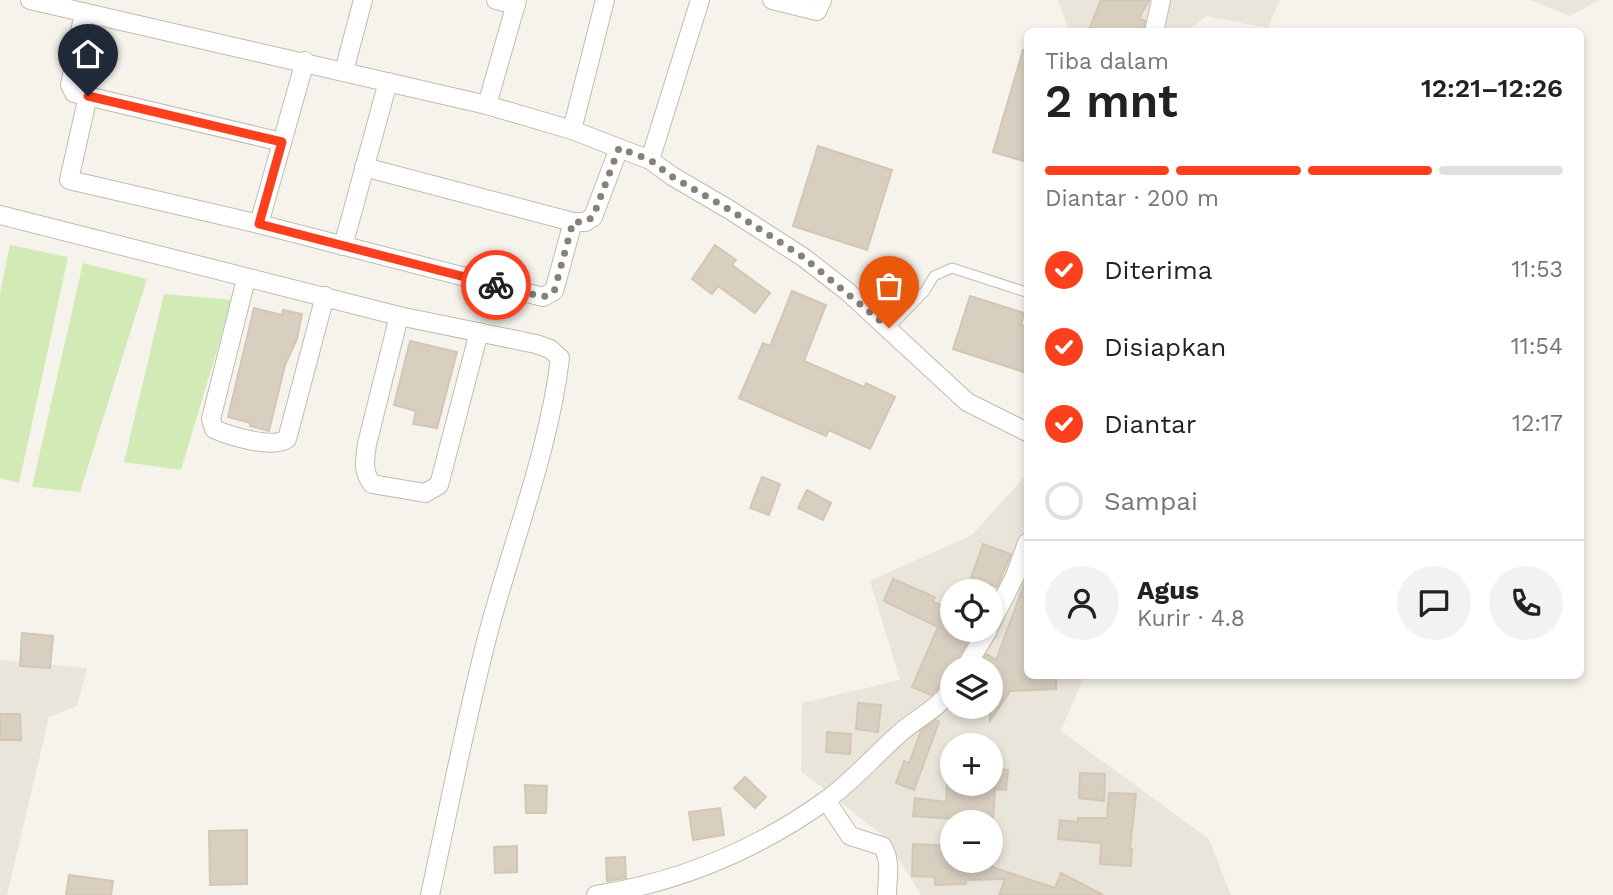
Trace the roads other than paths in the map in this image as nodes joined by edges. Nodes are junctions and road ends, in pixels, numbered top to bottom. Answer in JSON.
{"nodes":[{"id":1,"x":30,"y":0,"type":"edge"},
{"id":2,"x":363,"y":0,"type":"edge"},
{"id":3,"x":496,"y":0,"type":"edge"},
{"id":4,"x":605,"y":0,"type":"edge"},
{"id":5,"x":700,"y":0,"type":"edge"},
{"id":6,"x":772,"y":0,"type":"edge"},
{"id":7,"x":822,"y":0,"type":"edge"},
{"id":8,"x":1161,"y":0,"type":"edge"},
{"id":9,"x":54,"y":3,"type":"edge"},
{"id":10,"x":516,"y":3,"type":"edge"},
{"id":11,"x":84,"y":12,"type":"junction"},
{"id":12,"x":1155,"y":28,"type":"edge"},
{"id":13,"x":305,"y":61,"type":"junction"},
{"id":14,"x":344,"y":71,"type":"junction"},
{"id":15,"x":388,"y":82,"type":"junction"},
{"id":16,"x":88,"y":96,"type":"junction"},
{"id":17,"x":487,"y":106,"type":"junction"},
{"id":18,"x":572,"y":130,"type":"junction"},
{"id":19,"x":282,"y":142,"type":"junction"},
{"id":20,"x":619,"y":148,"type":"junction"},
{"id":21,"x":650,"y":160,"type":"junction"},
{"id":22,"x":365,"y":167,"type":"junction"},
{"id":23,"x":0,"y":215,"type":"edge"},
{"id":24,"x":573,"y":222,"type":"junction"},
{"id":25,"x":259,"y":224,"type":"junction"},
{"id":26,"x":343,"y":246,"type":"junction"},
{"id":27,"x":246,"y":279,"type":"junction"},
{"id":28,"x":1024,"y":291,"type":"edge"},
{"id":29,"x":326,"y":296,"type":"junction"},
{"id":30,"x":399,"y":316,"type":"junction"},
{"id":31,"x":889,"y":328,"type":"junction"},
{"id":32,"x":479,"y":332,"type":"junction"},
{"id":33,"x":1024,"y":430,"type":"edge"},
{"id":34,"x":1024,"y":550,"type":"edge"},
{"id":35,"x":1003,"y":600,"type":"edge"},
{"id":36,"x":940,"y":703,"type":"edge"},
{"id":37,"x":826,"y":800,"type":"junction"},
{"id":38,"x":430,"y":895,"type":"edge"},
{"id":39,"x":596,"y":895,"type":"edge"},
{"id":40,"x":887,"y":895,"type":"edge"}],
"edges":[{"from":1,"to":9,"type":"street"},
{"from":2,"to":14,"type":"street"},
{"from":3,"to":10,"type":"street"},
{"from":4,"to":18,"type":"street"},
{"from":5,"to":21,"type":"street"},
{"from":6,"to":7,"type":"street"},
{"from":8,"to":12,"type":"street"},
{"from":9,"to":11,"type":"street"},
{"from":10,"to":17,"type":"street"},
{"from":11,"to":13,"type":"street"},
{"from":11,"to":16,"type":"street"},
{"from":13,"to":14,"type":"street"},
{"from":13,"to":19,"type":"street"},
{"from":14,"to":15,"type":"street"},
{"from":15,"to":17,"type":"street"},
{"from":15,"to":22,"type":"street"},
{"from":16,"to":19,"type":"street"},
{"from":16,"to":25,"type":"street"},
{"from":17,"to":18,"type":"street"},
{"from":18,"to":20,"type":"street"},
{"from":19,"to":25,"type":"street"},
{"from":20,"to":21,"type":"street"},
{"from":20,"to":24,"type":"street"},
{"from":21,"to":31,"type":"street"},
{"from":22,"to":24,"type":"street"},
{"from":22,"to":26,"type":"street"},
{"from":23,"to":27,"type":"street"},
{"from":24,"to":26,"type":"street"},
{"from":25,"to":26,"type":"street"},
{"from":27,"to":29,"type":"street"},
{"from":27,"to":29,"type":"street"},
{"from":28,"to":31,"type":"lane"},
{"from":29,"to":30,"type":"street"},
{"from":30,"to":32,"type":"street"},
{"from":30,"to":32,"type":"street"},
{"from":31,"to":33,"type":"street"},
{"from":32,"to":38,"type":"street"},
{"from":34,"to":35,"type":"street"},
{"from":36,"to":37,"type":"street"},
{"from":37,"to":39,"type":"street"},
{"from":37,"to":40,"type":"street"}]}
